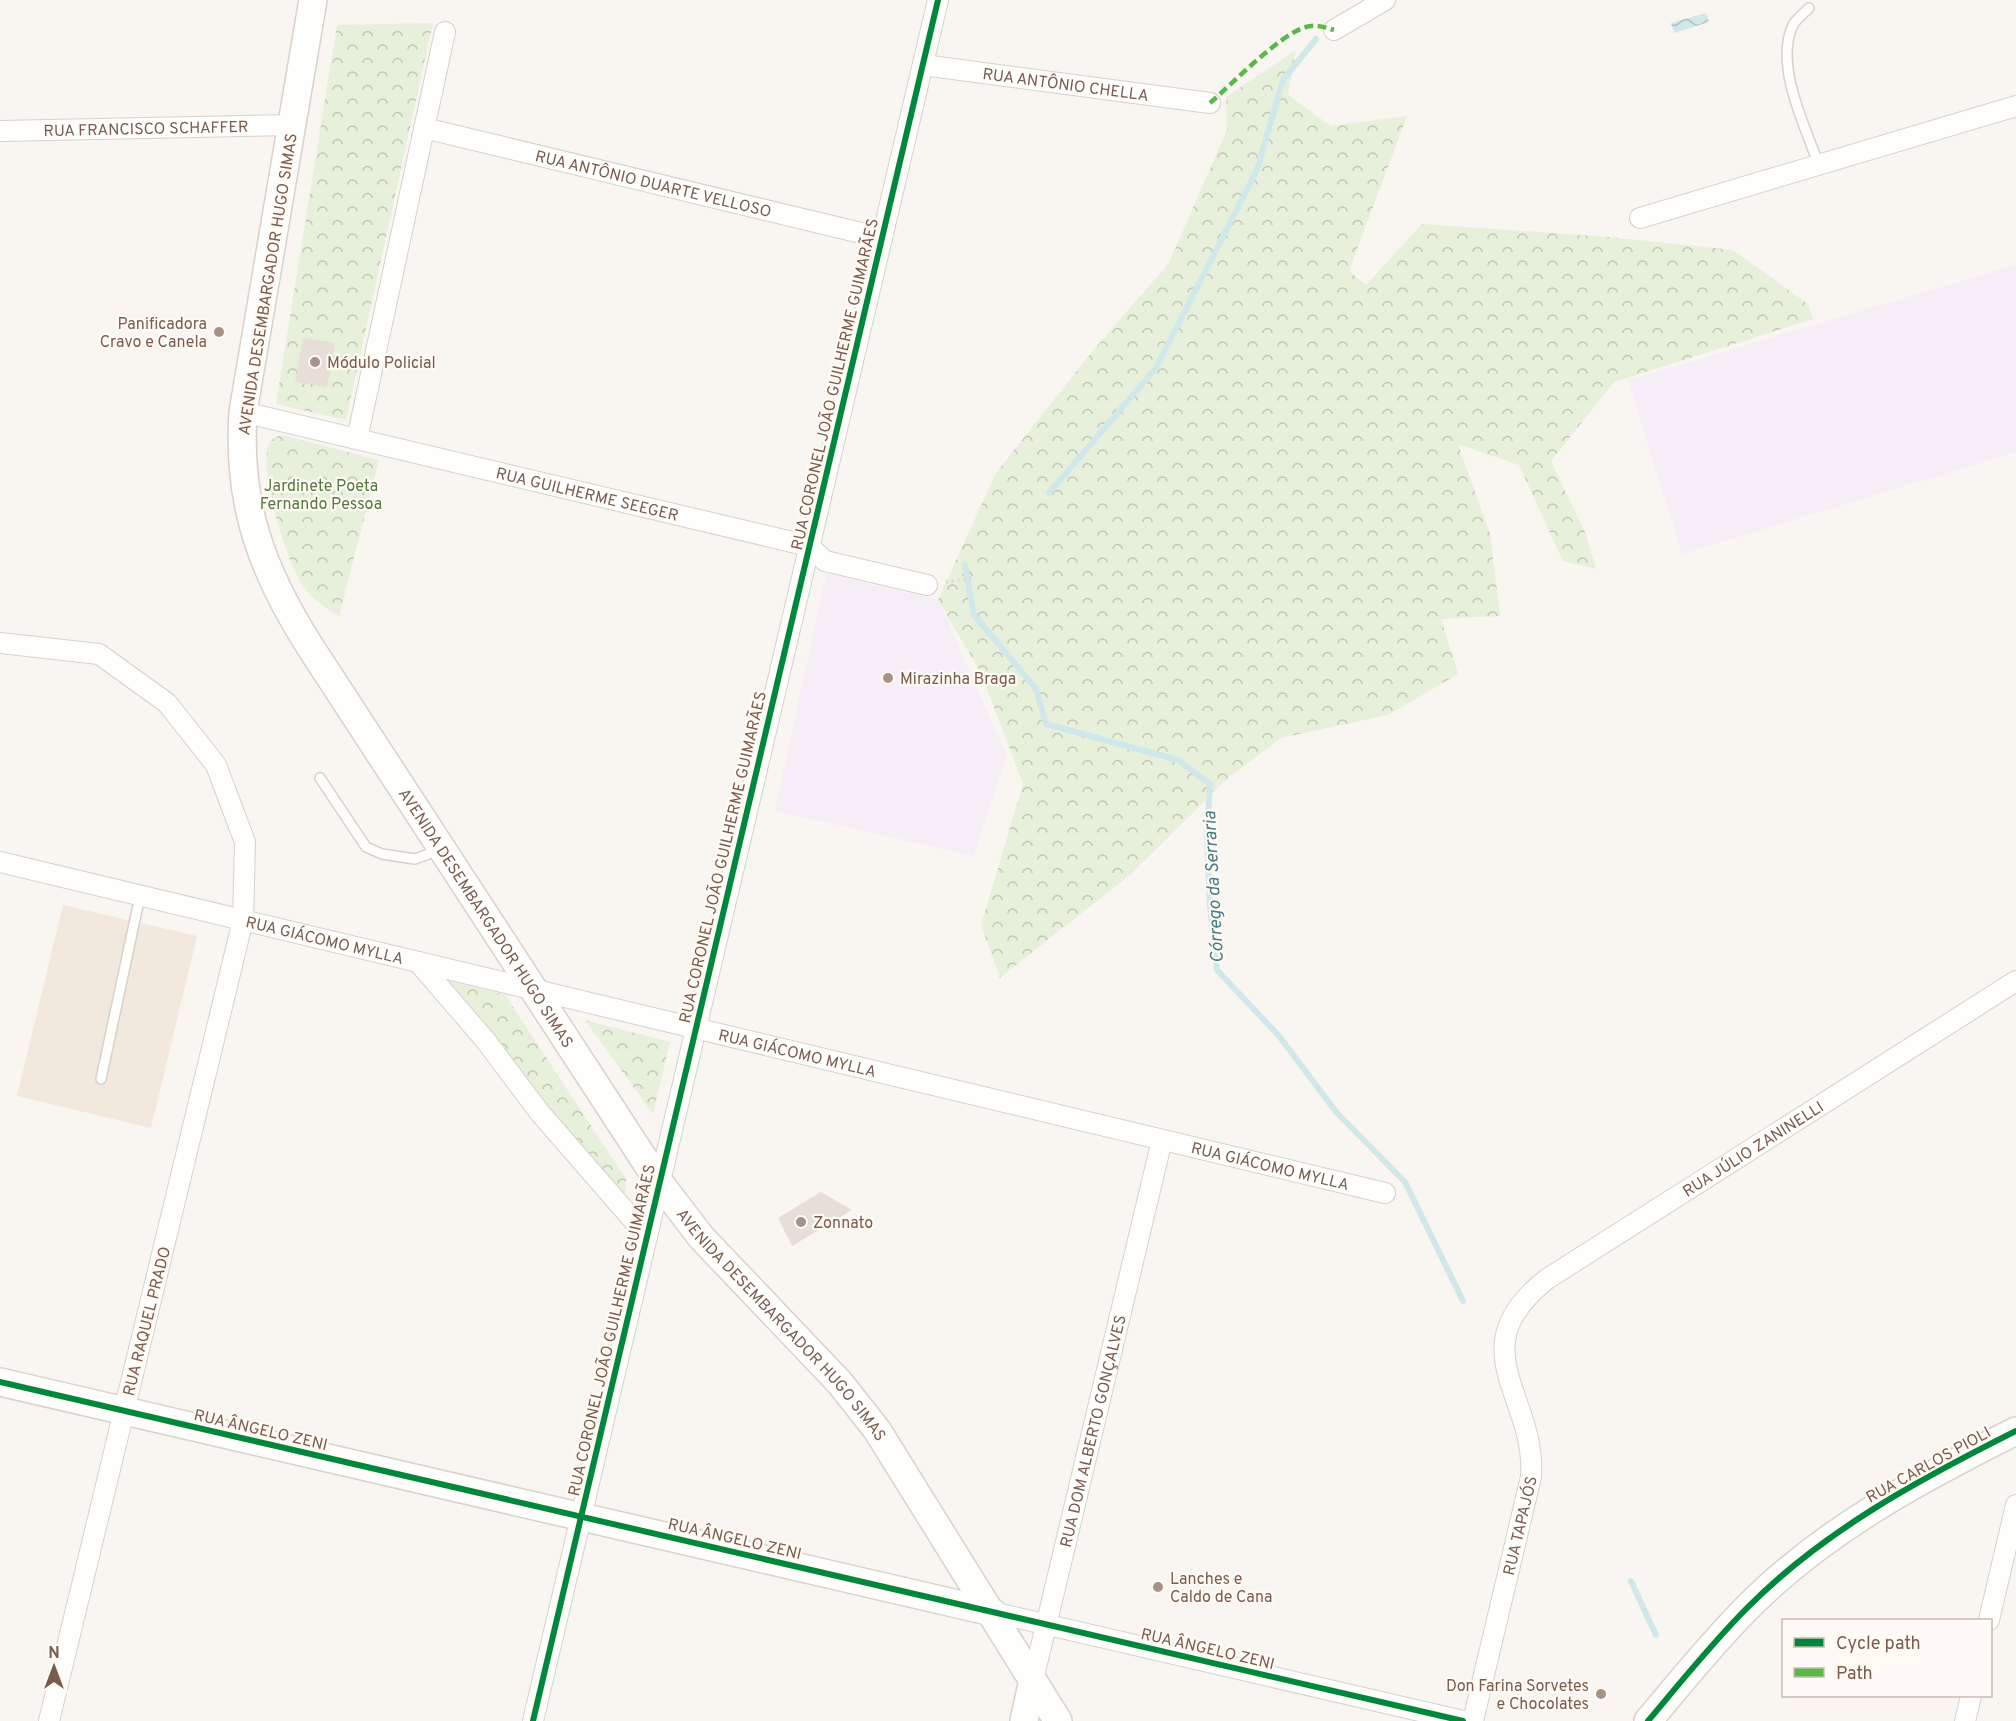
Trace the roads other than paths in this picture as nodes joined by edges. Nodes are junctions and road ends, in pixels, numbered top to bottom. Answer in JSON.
{"nodes":[{"id":1,"x":313,"y":0,"type":"edge"},
{"id":2,"x":938,"y":0,"type":"edge"},
{"id":3,"x":1385,"y":0,"type":"edge"},
{"id":4,"x":1809,"y":8,"type":"dead end"},
{"id":5,"x":1334,"y":30,"type":"dead end"},
{"id":6,"x":445,"y":32,"type":"dead end"},
{"id":7,"x":923,"y":65,"type":"junction"},
{"id":8,"x":1210,"y":103,"type":"dead end"},
{"id":9,"x":2011,"y":107,"type":"edge"},
{"id":10,"x":292,"y":125,"type":"junction"},
{"id":11,"x":424,"y":128,"type":"junction"},
{"id":12,"x":0,"y":131,"type":"edge"},
{"id":13,"x":1819,"y":165,"type":"junction"},
{"id":14,"x":1640,"y":218,"type":"dead end"},
{"id":15,"x":882,"y":238,"type":"junction"},
{"id":16,"x":243,"y":412,"type":"junction"},
{"id":17,"x":357,"y":439,"type":"junction"},
{"id":18,"x":809,"y":546,"type":"junction"},
{"id":19,"x":927,"y":585,"type":"road end"},
{"id":20,"x":0,"y":643,"type":"edge"},
{"id":21,"x":320,"y":778,"type":"dead end"},
{"id":22,"x":442,"y":850,"type":"junction"},
{"id":23,"x":0,"y":862,"type":"edge"},
{"id":24,"x":140,"y":896,"type":"junction"},
{"id":25,"x":243,"y":920,"type":"junction"},
{"id":26,"x":418,"y":962,"type":"junction"},
{"id":27,"x":2016,"y":981,"type":"edge"},
{"id":28,"x":532,"y":989,"type":"junction"},
{"id":29,"x":696,"y":1028,"type":"junction"},
{"id":30,"x":101,"y":1079,"type":"dead end"},
{"id":31,"x":1162,"y":1140,"type":"junction"},
{"id":32,"x":659,"y":1182,"type":"junction"},
{"id":33,"x":1385,"y":1193,"type":"dead end"},
{"id":34,"x":647,"y":1236,"type":"junction"},
{"id":35,"x":1507,"y":1332,"type":"joint"},
{"id":36,"x":0,"y":1382,"type":"edge"},
{"id":37,"x":124,"y":1411,"type":"junction"},
{"id":38,"x":2016,"y":1431,"type":"edge"},
{"id":39,"x":2016,"y":1505,"type":"edge"},
{"id":40,"x":581,"y":1517,"type":"junction"},
{"id":41,"x":992,"y":1612,"type":"junction"},
{"id":42,"x":1989,"y":1619,"type":"edge"},
{"id":43,"x":1047,"y":1624,"type":"junction"},
{"id":44,"x":1034,"y":1680,"type":"junction"},
{"id":45,"x":1971,"y":1697,"type":"edge"},
{"id":46,"x":50,"y":1721,"type":"edge"},
{"id":47,"x":533,"y":1721,"type":"edge"},
{"id":48,"x":1024,"y":1721,"type":"edge"},
{"id":49,"x":1058,"y":1721,"type":"edge"},
{"id":50,"x":1463,"y":1721,"type":"edge"},
{"id":51,"x":1473,"y":1721,"type":"edge"},
{"id":52,"x":1648,"y":1721,"type":"edge"},
{"id":53,"x":1965,"y":1721,"type":"edge"}],
"edges":[{"from":1,"to":10,"type":"main road","name":"AVENIDA DESEMBARGADOR HUGO SIMAS"},
{"from":2,"to":7,"type":"street","name":"RUA CORONEL JOÃO GUILHERME GUIMARÃES"},
{"from":3,"to":5,"type":"street"},
{"from":4,"to":13,"type":"lane"},
{"from":6,"to":11,"type":"street"},
{"from":7,"to":8,"type":"street","name":"RUA ANTÔNIO CHELLA"},
{"from":7,"to":15,"type":"street","name":"RUA CORONEL JOÃO GUILHERME GUIMARÃES"},
{"from":9,"to":13,"type":"street"},
{"from":10,"to":12,"type":"street","name":"RUA FRANCISCO SCHAFFER"},
{"from":10,"to":16,"type":"main road","name":"AVENIDA DESEMBARGADOR HUGO SIMAS"},
{"from":11,"to":15,"type":"street","name":"RUA ANTÔNIO DUARTE VELLOSO"},
{"from":11,"to":17,"type":"street"},
{"from":13,"to":14,"type":"street"},
{"from":15,"to":18,"type":"street","name":"RUA CORONEL JOÃO GUILHERME GUIMARÃES"},
{"from":16,"to":17,"type":"street","name":"RUA GUILHERME SEEGER"},
{"from":16,"to":22,"type":"main road","name":"AVENIDA DESEMBARGADOR HUGO SIMAS"},
{"from":17,"to":18,"type":"street","name":"RUA GUILHERME SEEGER"},
{"from":18,"to":19,"type":"street","name":"RUA GUILHERME SEEGER"},
{"from":18,"to":29,"type":"street","name":"RUA CORONEL JOÃO GUILHERME GUIMARÃES"},
{"from":20,"to":25,"type":"street","name":"RUA RAQUEL PRADO"},
{"from":21,"to":22,"type":"lane"},
{"from":22,"to":28,"type":"main road","name":"AVENIDA DESEMBARGADOR HUGO SIMAS"},
{"from":23,"to":24,"type":"street","name":"RUA GIÁCOMO MYLLA"},
{"from":24,"to":25,"type":"street","name":"RUA GIÁCOMO MYLLA"},
{"from":24,"to":30,"type":"lane"},
{"from":25,"to":26,"type":"street","name":"RUA GIÁCOMO MYLLA"},
{"from":25,"to":37,"type":"street","name":"RUA RAQUEL PRADO"},
{"from":26,"to":28,"type":"street","name":"RUA GIÁCOMO MYLLA"},
{"from":26,"to":34,"type":"street"},
{"from":27,"to":35,"type":"street","name":"RUA JÚLIO ZANINELLI"},
{"from":28,"to":29,"type":"street","name":"RUA GIÁCOMO MYLLA"},
{"from":28,"to":32,"type":"main road","name":"AVENIDA DESEMBARGADOR HUGO SIMAS"},
{"from":29,"to":31,"type":"street","name":"RUA GIÁCOMO MYLLA"},
{"from":29,"to":32,"type":"street","name":"RUA CORONEL JOÃO GUILHERME GUIMARÃES"},
{"from":31,"to":33,"type":"street","name":"RUA GIÁCOMO MYLLA"},
{"from":31,"to":43,"type":"street","name":"RUA DOM ALBERTO GONÇALVES"},
{"from":32,"to":34,"type":"street","name":"RUA CORONEL JOÃO GUILHERME GUIMARÃES"},
{"from":32,"to":41,"type":"main road","name":"AVENIDA DESEMBARGADOR HUGO SIMAS"},
{"from":34,"to":40,"type":"street","name":"RUA CORONEL JOÃO GUILHERME GUIMARÃES"},
{"from":35,"to":51,"type":"street","name":"RUA TAPAJÓS"},
{"from":36,"to":37,"type":"main road","name":"RUA ÂNGELO ZENI"},
{"from":37,"to":40,"type":"main road","name":"RUA ÂNGELO ZENI"},
{"from":37,"to":46,"type":"street","name":"RUA RAQUEL PRADO"},
{"from":38,"to":52,"type":"main road","name":"RUA CARLOS PIOLI"},
{"from":39,"to":42,"type":"street"},
{"from":40,"to":41,"type":"main road","name":"RUA ÂNGELO ZENI"},
{"from":40,"to":47,"type":"street","name":"RUA CORONEL JOÃO GUILHERME GUIMARÃES"},
{"from":41,"to":43,"type":"street","name":"RUA ÂNGELO ZENI"},
{"from":41,"to":44,"type":"main road","name":"AVENIDA DESEMBARGADOR HUGO SIMAS"},
{"from":43,"to":44,"type":"street","name":"RUA DOM ALBERTO GONÇALVES"},
{"from":43,"to":50,"type":"street","name":"RUA ÂNGELO ZENI"},
{"from":44,"to":48,"type":"main road","name":"RUA DOM ALBERTO GONÇALVES"},
{"from":44,"to":49,"type":"main road","name":"AVENIDA DESEMBARGADOR HUGO SIMAS"},
{"from":45,"to":53,"type":"street"}]}
